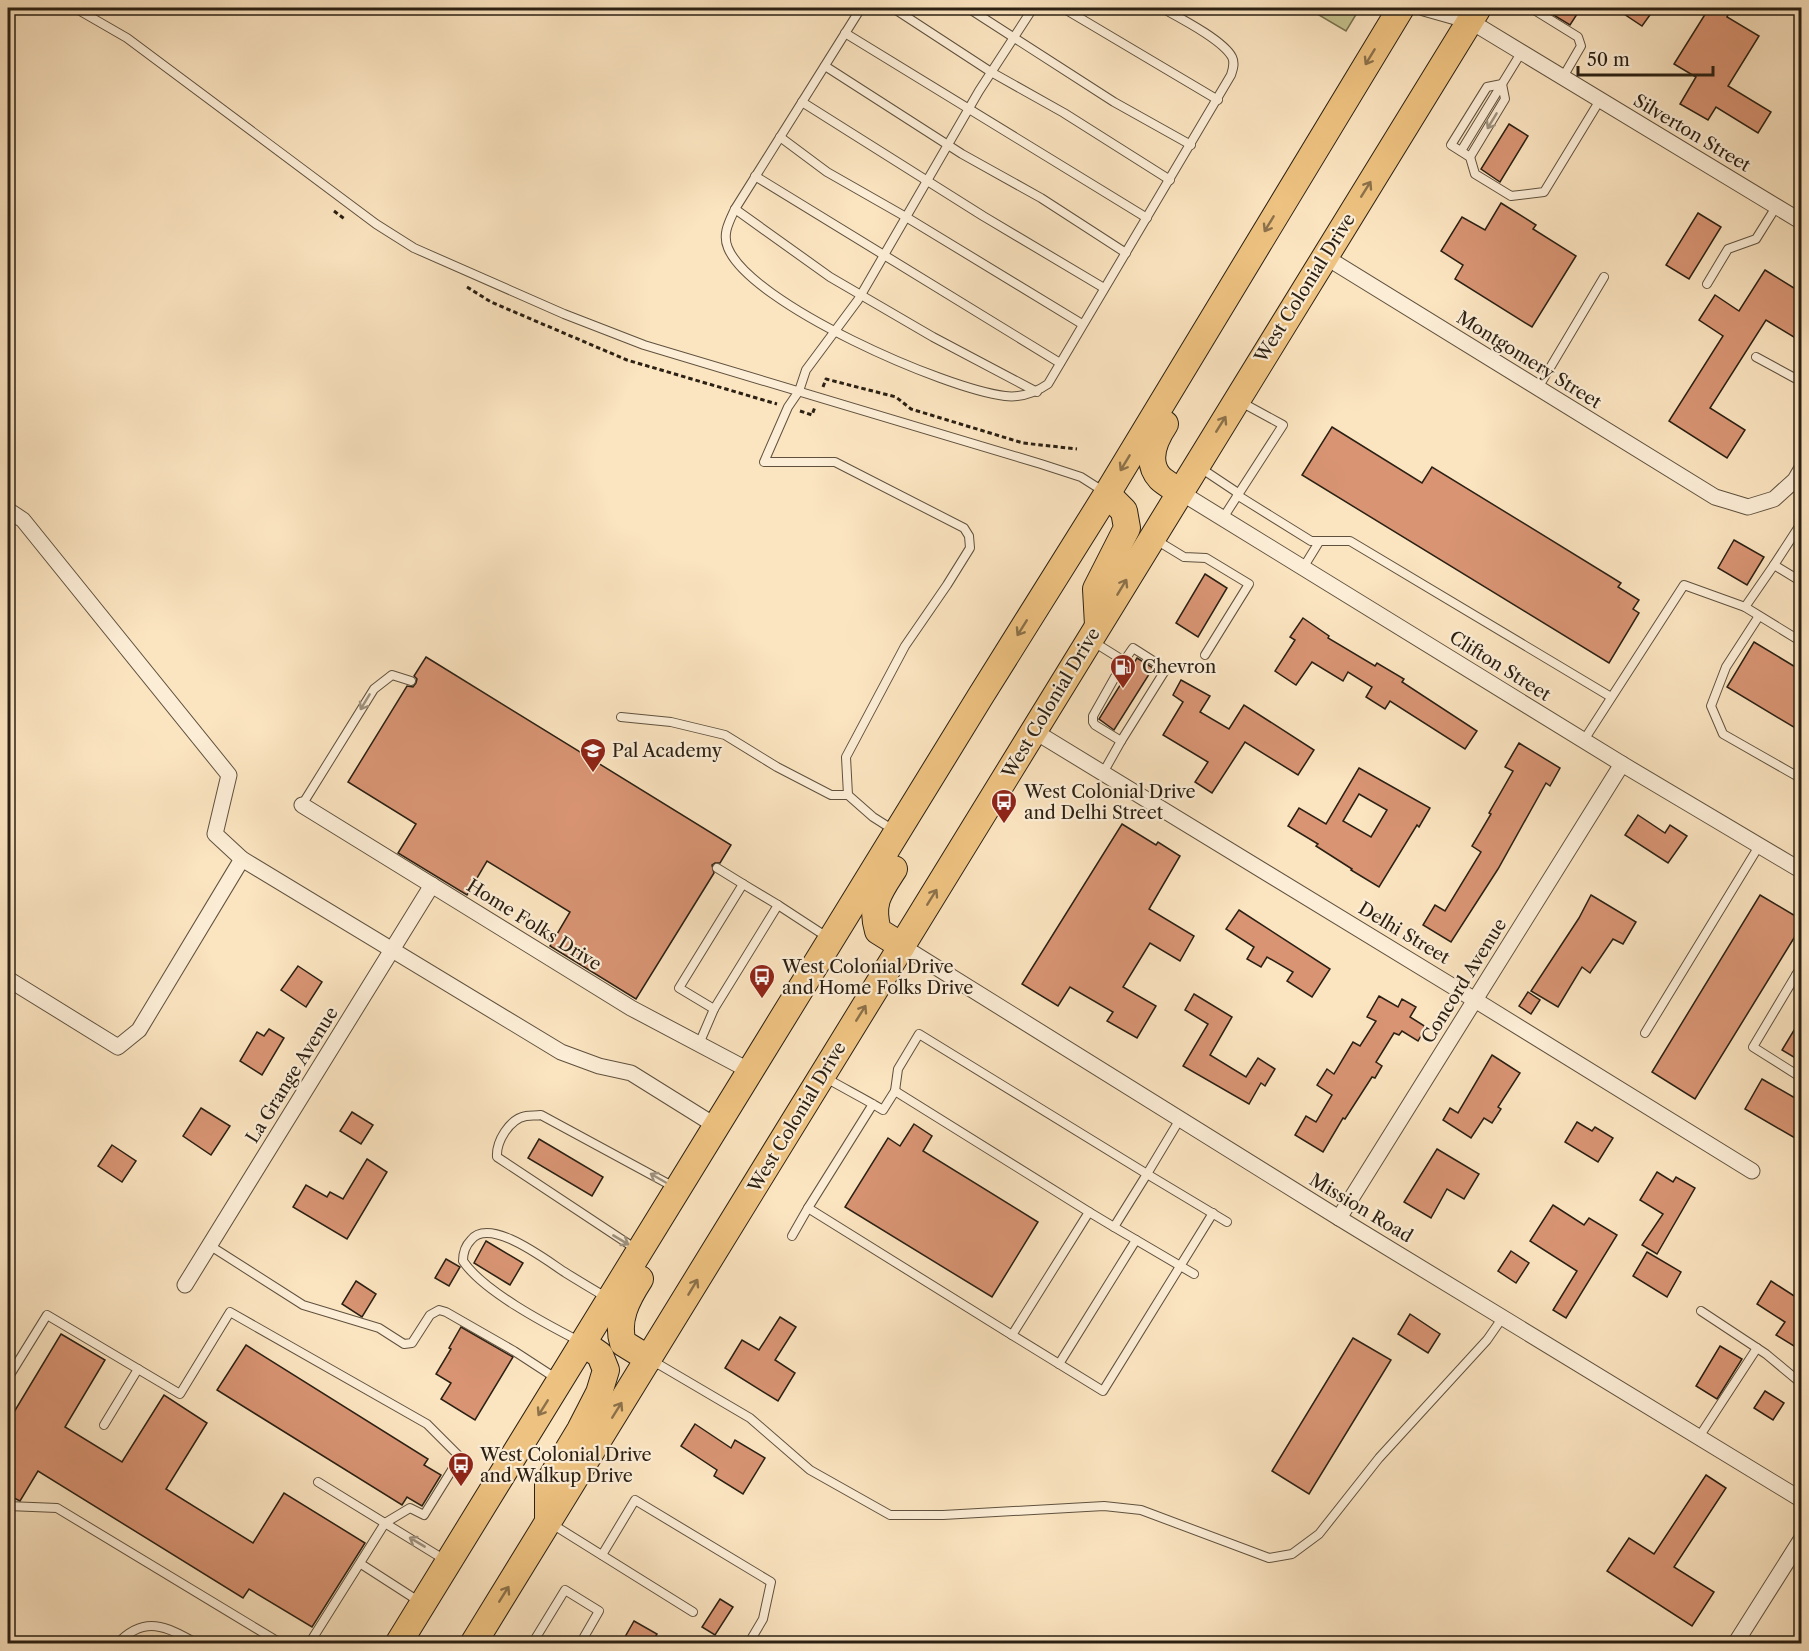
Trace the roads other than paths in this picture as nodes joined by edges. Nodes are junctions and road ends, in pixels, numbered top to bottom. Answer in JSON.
{"nodes":[{"id":1,"x":75,"y":8,"type":"edge"},
{"id":2,"x":861,"y":8,"type":"edge"},
{"id":3,"x":893,"y":8,"type":"edge"},
{"id":4,"x":968,"y":8,"type":"edge"},
{"id":5,"x":1033,"y":8,"type":"edge"},
{"id":6,"x":1064,"y":8,"type":"edge"},
{"id":7,"x":1162,"y":8,"type":"edge"},
{"id":8,"x":1401,"y":8,"type":"edge"},
{"id":9,"x":1424,"y":8,"type":"edge"},
{"id":10,"x":1535,"y":8,"type":"edge"},
{"id":11,"x":1470,"y":12,"type":"edge"},
{"id":12,"x":845,"y":33,"type":"junction"},
{"id":13,"x":1014,"y":37,"type":"junction"},
{"id":14,"x":1521,"y":53,"type":"junction"},
{"id":15,"x":825,"y":66,"type":"junction"},
{"id":16,"x":991,"y":72,"type":"junction"},
{"id":17,"x":1563,"y":77,"type":"junction"},
{"id":18,"x":1502,"y":84,"type":"junction"},
{"id":19,"x":1218,"y":100,"type":"junction"},
{"id":20,"x":1600,"y":100,"type":"junction"},
{"id":21,"x":802,"y":102,"type":"junction"},
{"id":22,"x":969,"y":108,"type":"junction"},
{"id":23,"x":780,"y":137,"type":"junction"},
{"id":24,"x":948,"y":145,"type":"junction"},
{"id":25,"x":1191,"y":146,"type":"junction"},
{"id":26,"x":1470,"y":157,"type":"junction"},
{"id":27,"x":755,"y":176,"type":"junction"},
{"id":28,"x":1170,"y":180,"type":"junction"},
{"id":29,"x":927,"y":181,"type":"junction"},
{"id":30,"x":1776,"y":207,"type":"junction"},
{"id":31,"x":735,"y":209,"type":"junction"},
{"id":32,"x":906,"y":217,"type":"junction"},
{"id":33,"x":1147,"y":218,"type":"junction"},
{"id":34,"x":1802,"y":222,"type":"edge"},
{"id":35,"x":1126,"y":253,"type":"junction"},
{"id":36,"x":884,"y":255,"type":"junction"},
{"id":37,"x":1324,"y":256,"type":"junction"},
{"id":38,"x":1605,"y":277,"type":"dead end"},
{"id":39,"x":1707,"y":284,"type":"dead end"},
{"id":40,"x":1104,"y":288,"type":"junction"},
{"id":41,"x":861,"y":295,"type":"junction"},
{"id":42,"x":1082,"y":324,"type":"junction"},
{"id":43,"x":835,"y":332,"type":"junction"},
{"id":44,"x":1203,"y":333,"type":"junction"},
{"id":45,"x":1756,"y":357,"type":"dead end"},
{"id":46,"x":1060,"y":363,"type":"junction"},
{"id":47,"x":1802,"y":382,"type":"edge"},
{"id":48,"x":1538,"y":388,"type":"junction"},
{"id":49,"x":799,"y":391,"type":"junction"},
{"id":50,"x":1037,"y":392,"type":"junction"},
{"id":51,"x":1236,"y":400,"type":"junction"},
{"id":52,"x":1196,"y":466,"type":"junction"},
{"id":53,"x":1802,"y":468,"type":"edge"},
{"id":54,"x":1180,"y":492,"type":"junction"},
{"id":55,"x":1107,"y":494,"type":"junction"},
{"id":56,"x":1237,"y":494,"type":"junction"},
{"id":57,"x":8,"y":510,"type":"edge"},
{"id":58,"x":1223,"y":518,"type":"junction"},
{"id":59,"x":1801,"y":524,"type":"edge"},
{"id":60,"x":1152,"y":537,"type":"junction"},
{"id":61,"x":1319,"y":542,"type":"junction"},
{"id":62,"x":1774,"y":565,"type":"junction"},
{"id":63,"x":1303,"y":568,"type":"junction"},
{"id":64,"x":1802,"y":582,"type":"edge"},
{"id":65,"x":1745,"y":607,"type":"junction"},
{"id":66,"x":1759,"y":616,"type":"junction"},
{"id":67,"x":1094,"y":632,"type":"junction"},
{"id":68,"x":1802,"y":642,"type":"edge"},
{"id":69,"x":1205,"y":655,"type":"dead end"},
{"id":70,"x":1124,"y":661,"type":"junction"},
{"id":71,"x":411,"y":681,"type":"dead end"},
{"id":72,"x":1611,"y":697,"type":"junction"},
{"id":73,"x":621,"y":717,"type":"dead end"},
{"id":74,"x":1034,"y":731,"type":"junction"},
{"id":75,"x":1584,"y":740,"type":"junction"},
{"id":76,"x":1121,"y":741,"type":"junction"},
{"id":77,"x":1622,"y":764,"type":"junction"},
{"id":78,"x":1103,"y":772,"type":"junction"},
{"id":79,"x":1802,"y":779,"type":"edge"},
{"id":80,"x":929,"y":780,"type":"junction"},
{"id":81,"x":848,"y":795,"type":"junction"},
{"id":82,"x":302,"y":805,"type":"joint"},
{"id":83,"x":897,"y":832,"type":"junction"},
{"id":84,"x":1759,"y":846,"type":"junction"},
{"id":85,"x":242,"y":859,"type":"junction"},
{"id":86,"x":717,"y":868,"type":"dead end"},
{"id":87,"x":1802,"y":871,"type":"edge"},
{"id":88,"x":743,"y":884,"type":"junction"},
{"id":89,"x":432,"y":885,"type":"junction"},
{"id":90,"x":778,"y":905,"type":"junction"},
{"id":91,"x":831,"y":939,"type":"junction"},
{"id":92,"x":902,"y":946,"type":"junction"},
{"id":93,"x":392,"y":950,"type":"junction"},
{"id":94,"x":1802,"y":965,"type":"edge"},
{"id":95,"x":1799,"y":976,"type":"edge"},
{"id":96,"x":8,"y":979,"type":"edge"},
{"id":97,"x":1475,"y":1000,"type":"junction"},
{"id":98,"x":714,"y":1008,"type":"junction"},
{"id":99,"x":1645,"y":1033,"type":"dead end"},
{"id":100,"x":699,"y":1044,"type":"junction"},
{"id":101,"x":750,"y":1071,"type":"junction"},
{"id":102,"x":822,"y":1075,"type":"junction"},
{"id":103,"x":1802,"y":1078,"type":"edge"},
{"id":104,"x":895,"y":1091,"type":"junction"},
{"id":105,"x":873,"y":1104,"type":"junction"},
{"id":106,"x":1180,"y":1119,"type":"junction"},
{"id":107,"x":716,"y":1126,"type":"junction"},
{"id":108,"x":1752,"y":1172,"type":"dead end"},
{"id":109,"x":1147,"y":1174,"type":"junction"},
{"id":110,"x":674,"y":1195,"type":"junction"},
{"id":111,"x":808,"y":1208,"type":"junction"},
{"id":112,"x":1089,"y":1212,"type":"junction"},
{"id":113,"x":1213,"y":1213,"type":"junction"},
{"id":114,"x":1339,"y":1218,"type":"junction"},
{"id":115,"x":1227,"y":1222,"type":"dead end"},
{"id":116,"x":1114,"y":1227,"type":"junction"},
{"id":117,"x":792,"y":1236,"type":"dead end"},
{"id":118,"x":1136,"y":1240,"type":"junction"},
{"id":119,"x":209,"y":1245,"type":"junction"},
{"id":120,"x":640,"y":1251,"type":"junction"},
{"id":121,"x":1180,"y":1266,"type":"junction"},
{"id":122,"x":1194,"y":1274,"type":"dead end"},
{"id":123,"x":185,"y":1285,"type":"dead end"},
{"id":124,"x":610,"y":1299,"type":"junction"},
{"id":125,"x":1701,"y":1311,"type":"dead end"},
{"id":126,"x":1503,"y":1317,"type":"junction"},
{"id":127,"x":1012,"y":1335,"type":"junction"},
{"id":128,"x":583,"y":1343,"type":"junction"},
{"id":129,"x":1756,"y":1348,"type":"junction"},
{"id":130,"x":649,"y":1359,"type":"junction"},
{"id":131,"x":1059,"y":1364,"type":"junction"},
{"id":132,"x":138,"y":1370,"type":"junction"},
{"id":133,"x":8,"y":1378,"type":"edge"},
{"id":134,"x":560,"y":1381,"type":"junction"},
{"id":135,"x":1802,"y":1384,"type":"edge"},
{"id":136,"x":104,"y":1425,"type":"dead end"},
{"id":137,"x":1700,"y":1437,"type":"junction"},
{"id":138,"x":318,"y":1482,"type":"dead end"},
{"id":139,"x":1802,"y":1500,"type":"edge"},
{"id":140,"x":8,"y":1506,"type":"edge"},
{"id":141,"x":548,"y":1522,"type":"junction"},
{"id":142,"x":385,"y":1523,"type":"junction"},
{"id":143,"x":1802,"y":1538,"type":"edge"},
{"id":144,"x":602,"y":1555,"type":"junction"},
{"id":145,"x":448,"y":1562,"type":"junction"},
{"id":146,"x":361,"y":1564,"type":"junction"},
{"id":147,"x":423,"y":1604,"type":"junction"},
{"id":148,"x":693,"y":1612,"type":"dead end"},
{"id":149,"x":750,"y":1641,"type":"dead end"},
{"id":150,"x":117,"y":1644,"type":"edge"},
{"id":151,"x":198,"y":1644,"type":"edge"},
{"id":152,"x":282,"y":1644,"type":"edge"},
{"id":153,"x":309,"y":1644,"type":"edge"},
{"id":154,"x":398,"y":1644,"type":"edge"},
{"id":155,"x":473,"y":1644,"type":"edge"},
{"id":156,"x":532,"y":1644,"type":"edge"},
{"id":157,"x":579,"y":1644,"type":"edge"},
{"id":158,"x":1735,"y":1644,"type":"edge"}],
"edges":[{"from":1,"to":49,"type":"lane"},
{"from":2,"to":12,"type":"lane"},
{"from":3,"to":16,"type":"lane"},
{"from":4,"to":13,"type":"lane"},
{"from":5,"to":13,"type":"lane"},
{"from":6,"to":19,"type":"lane"},
{"from":7,"to":19,"type":"lane"},
{"from":8,"to":44,"type":"highway","one_way":true},
{"from":9,"to":11,"type":"street","name":"Silverton Street"},
{"from":10,"to":17,"type":"lane"},
{"from":11,"to":14,"type":"street","name":"Silverton Street"},
{"from":37,"to":11,"type":"highway","name":"West Colonial Drive","one_way":true},
{"from":12,"to":15,"type":"lane"},
{"from":12,"to":22,"type":"lane"},
{"from":13,"to":16,"type":"lane"},
{"from":13,"to":25,"type":"lane"},
{"from":14,"to":17,"type":"street","name":"Silverton Street"},
{"from":14,"to":18,"type":"lane"},
{"from":15,"to":21,"type":"lane"},
{"from":15,"to":24,"type":"lane"},
{"from":16,"to":22,"type":"lane"},
{"from":16,"to":28,"type":"lane"},
{"from":17,"to":20,"type":"street","name":"Silverton Street"},
{"from":18,"to":26,"type":"lane","one_way":true},
{"from":18,"to":26,"type":"lane"},
{"from":19,"to":25,"type":"lane"},
{"from":20,"to":26,"type":"lane"},
{"from":20,"to":30,"type":"street","name":"Silverton Street"},
{"from":21,"to":23,"type":"lane"},
{"from":21,"to":29,"type":"lane"},
{"from":22,"to":24,"type":"lane"},
{"from":22,"to":33,"type":"lane"},
{"from":23,"to":27,"type":"lane"},
{"from":23,"to":32,"type":"lane"},
{"from":24,"to":29,"type":"lane"},
{"from":24,"to":35,"type":"lane"},
{"from":25,"to":28,"type":"lane"},
{"from":27,"to":31,"type":"lane"},
{"from":27,"to":36,"type":"lane"},
{"from":28,"to":33,"type":"lane"},
{"from":29,"to":32,"type":"lane"},
{"from":29,"to":40,"type":"lane"},
{"from":30,"to":34,"type":"street","name":"Silverton Street"},
{"from":30,"to":39,"type":"lane"},
{"from":31,"to":41,"type":"lane"},
{"from":31,"to":43,"type":"lane"},
{"from":32,"to":36,"type":"lane"},
{"from":32,"to":42,"type":"lane"},
{"from":33,"to":35,"type":"lane"},
{"from":35,"to":40,"type":"lane"},
{"from":36,"to":41,"type":"lane"},
{"from":36,"to":46,"type":"lane"},
{"from":37,"to":48,"type":"street","name":"Montgomery Street"},
{"from":37,"to":51,"type":"highway","name":"West Colonial Drive"},
{"from":38,"to":48,"type":"lane"},
{"from":40,"to":42,"type":"lane"},
{"from":41,"to":43,"type":"lane"},
{"from":41,"to":50,"type":"lane"},
{"from":42,"to":46,"type":"lane"},
{"from":43,"to":49,"type":"lane"},
{"from":43,"to":50,"type":"lane"},
{"from":44,"to":54,"type":"highway"},
{"from":44,"to":55,"type":"highway","one_way":true},
{"from":45,"to":47,"type":"lane"},
{"from":46,"to":50,"type":"lane"},
{"from":48,"to":53,"type":"street","name":"Montgomery Street"},
{"from":49,"to":55,"type":"lane"},
{"from":49,"to":81,"type":"lane"},
{"from":52,"to":51,"type":"highway","name":"West Colonial Drive","one_way":true},
{"from":51,"to":56,"type":"lane"},
{"from":52,"to":54,"type":"highway","name":"West Colonial Drive"},
{"from":52,"to":56,"type":"lane"},
{"from":54,"to":58,"type":"street","name":"Clifton Street"},
{"from":54,"to":60,"type":"highway","name":"West Colonial Drive"},
{"from":55,"to":67,"type":"highway"},
{"from":55,"to":80,"type":"highway","one_way":true},
{"from":56,"to":58,"type":"lane"},
{"from":56,"to":61,"type":"lane"},
{"from":57,"to":85,"type":"street"},
{"from":58,"to":63,"type":"street","name":"Clifton Street"},
{"from":59,"to":62,"type":"lane"},
{"from":67,"to":60,"type":"highway","name":"West Colonial Drive","one_way":true},
{"from":60,"to":69,"type":"lane"},
{"from":61,"to":63,"type":"lane"},
{"from":61,"to":72,"type":"lane"},
{"from":62,"to":64,"type":"lane"},
{"from":62,"to":65,"type":"lane"},
{"from":63,"to":75,"type":"street","name":"Clifton Street"},
{"from":65,"to":66,"type":"lane"},
{"from":65,"to":72,"type":"lane"},
{"from":66,"to":68,"type":"lane"},
{"from":66,"to":79,"type":"lane"},
{"from":67,"to":70,"type":"lane"},
{"from":67,"to":74,"type":"highway","name":"West Colonial Drive"},
{"from":70,"to":76,"type":"lane"},
{"from":70,"to":76,"type":"lane"},
{"from":71,"to":82,"type":"lane","one_way":true},
{"from":72,"to":75,"type":"lane"},
{"from":73,"to":81,"type":"lane"},
{"from":74,"to":78,"type":"street","name":"Delhi Street"},
{"from":92,"to":74,"type":"highway","name":"West Colonial Drive","one_way":true},
{"from":75,"to":77,"type":"street","name":"Clifton Street"},
{"from":76,"to":78,"type":"lane"},
{"from":77,"to":84,"type":"street","name":"Clifton Street"},
{"from":77,"to":97,"type":"street","name":"Concord Avenue"},
{"from":78,"to":97,"type":"street","name":"Delhi Street"},
{"from":80,"to":83,"type":"highway"},
{"from":80,"to":92,"type":"highway"},
{"from":81,"to":83,"type":"lane"},
{"from":82,"to":89,"type":"street","name":"Home Folks Drive"},
{"from":83,"to":91,"type":"highway"},
{"from":84,"to":87,"type":"street","name":"Clifton Street"},
{"from":84,"to":99,"type":"lane"},
{"from":85,"to":93,"type":"street"},
{"from":85,"to":96,"type":"street"},
{"from":86,"to":88,"type":"lane"},
{"from":88,"to":90,"type":"lane"},
{"from":88,"to":98,"type":"lane"},
{"from":89,"to":93,"type":"street","name":"La Grange Avenue"},
{"from":89,"to":100,"type":"street","name":"Home Folks Drive"},
{"from":90,"to":91,"type":"lane"},
{"from":90,"to":98,"type":"lane"},
{"from":91,"to":101,"type":"highway"},
{"from":102,"to":92,"type":"highway","name":"West Colonial Drive","one_way":true},
{"from":92,"to":106,"type":"street","name":"Mission Road"},
{"from":93,"to":107,"type":"street"},
{"from":93,"to":119,"type":"street","name":"La Grange Avenue"},
{"from":94,"to":95,"type":"lane"},
{"from":95,"to":103,"type":"lane"},
{"from":97,"to":108,"type":"street","name":"Delhi Street"},
{"from":97,"to":114,"type":"street","name":"Concord Avenue"},
{"from":98,"to":100,"type":"lane"},
{"from":100,"to":101,"type":"street","name":"Home Folks Drive"},
{"from":101,"to":107,"type":"highway"},
{"from":102,"to":105,"type":"lane"},
{"from":130,"to":102,"type":"highway","name":"West Colonial Drive","one_way":true},
{"from":104,"to":105,"type":"lane"},
{"from":104,"to":109,"type":"lane"},
{"from":104,"to":112,"type":"lane"},
{"from":105,"to":111,"type":"lane"},
{"from":106,"to":109,"type":"lane"},
{"from":106,"to":114,"type":"street","name":"Mission Road"},
{"from":107,"to":110,"type":"highway"},
{"from":109,"to":113,"type":"lane"},
{"from":109,"to":116,"type":"lane"},
{"from":110,"to":120,"type":"highway"},
{"from":110,"to":120,"type":"lane","one_way":true},
{"from":110,"to":130,"type":"highway"},
{"from":111,"to":117,"type":"lane"},
{"from":111,"to":127,"type":"lane"},
{"from":112,"to":116,"type":"lane"},
{"from":112,"to":127,"type":"lane"},
{"from":113,"to":115,"type":"lane"},
{"from":113,"to":121,"type":"lane"},
{"from":114,"to":126,"type":"street","name":"Mission Road"},
{"from":116,"to":118,"type":"lane"},
{"from":118,"to":121,"type":"lane"},
{"from":118,"to":131,"type":"lane"},
{"from":119,"to":123,"type":"street","name":"La Grange Avenue"},
{"from":119,"to":134,"type":"lane"},
{"from":120,"to":124,"type":"highway"},
{"from":121,"to":122,"type":"lane"},
{"from":121,"to":131,"type":"lane"},
{"from":124,"to":128,"type":"highway"},
{"from":124,"to":128,"type":"lane"},
{"from":125,"to":129,"type":"lane"},
{"from":126,"to":130,"type":"lane"},
{"from":126,"to":137,"type":"street","name":"Mission Road"},
{"from":127,"to":131,"type":"lane"},
{"from":128,"to":134,"type":"highway"},
{"from":128,"to":141,"type":"highway"},
{"from":129,"to":135,"type":"lane"},
{"from":129,"to":137,"type":"lane"},
{"from":141,"to":130,"type":"highway","name":"West Colonial Drive","one_way":true},
{"from":132,"to":133,"type":"lane"},
{"from":132,"to":136,"type":"lane"},
{"from":132,"to":142,"type":"lane"},
{"from":134,"to":145,"type":"highway","one_way":true},
{"from":137,"to":139,"type":"street","name":"Mission Road"},
{"from":138,"to":142,"type":"lane"},
{"from":140,"to":152,"type":"lane"},
{"from":141,"to":144,"type":"lane"},
{"from":155,"to":141,"type":"highway","name":"West Colonial Drive","one_way":true},
{"from":145,"to":142,"type":"lane","one_way":true},
{"from":142,"to":146,"type":"lane"},
{"from":143,"to":158,"type":"street"},
{"from":144,"to":148,"type":"lane"},
{"from":144,"to":149,"type":"lane"},
{"from":145,"to":147,"type":"highway"},
{"from":146,"to":147,"type":"lane"},
{"from":146,"to":153,"type":"lane"},
{"from":147,"to":154,"type":"highway"},
{"from":150,"to":151,"type":"lane"},
{"from":156,"to":157,"type":"lane"}]}
